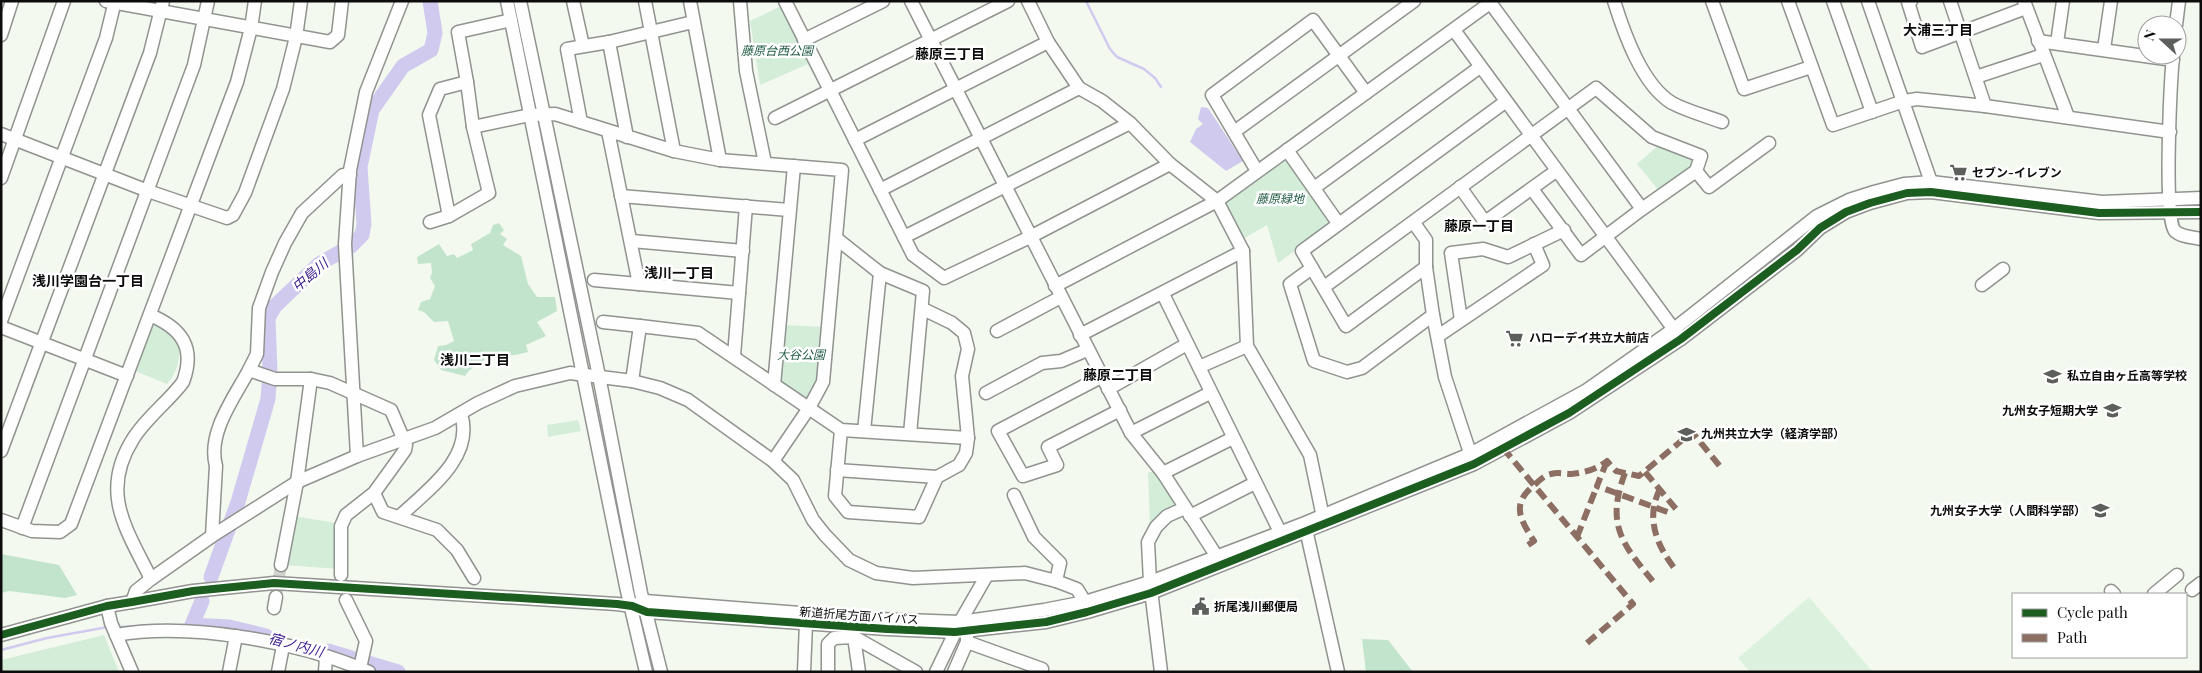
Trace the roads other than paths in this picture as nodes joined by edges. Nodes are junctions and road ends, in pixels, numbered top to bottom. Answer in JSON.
{"nodes":[{"id":1,"x":12,"y":1,"type":"edge"},
{"id":2,"x":64,"y":1,"type":"edge"},
{"id":3,"x":208,"y":1,"type":"edge"},
{"id":4,"x":254,"y":1,"type":"edge"},
{"id":5,"x":300,"y":1,"type":"edge"},
{"id":6,"x":342,"y":1,"type":"edge"},
{"id":7,"x":402,"y":1,"type":"edge"},
{"id":8,"x":507,"y":1,"type":"edge"},
{"id":9,"x":520,"y":1,"type":"edge"},
{"id":10,"x":573,"y":1,"type":"edge"},
{"id":11,"x":645,"y":1,"type":"edge"},
{"id":12,"x":690,"y":1,"type":"edge"},
{"id":13,"x":740,"y":1,"type":"edge"},
{"id":14,"x":785,"y":1,"type":"edge"},
{"id":15,"x":883,"y":1,"type":"edge"},
{"id":16,"x":911,"y":1,"type":"edge"},
{"id":17,"x":1008,"y":1,"type":"edge"},
{"id":18,"x":1028,"y":1,"type":"edge"},
{"id":19,"x":1414,"y":1,"type":"edge"},
{"id":20,"x":1614,"y":1,"type":"edge"},
{"id":21,"x":1712,"y":1,"type":"edge"},
{"id":22,"x":1788,"y":1,"type":"edge"},
{"id":23,"x":1833,"y":1,"type":"edge"},
{"id":24,"x":1868,"y":1,"type":"edge"},
{"id":25,"x":1911,"y":1,"type":"edge"},
{"id":26,"x":1950,"y":1,"type":"edge"},
{"id":27,"x":2063,"y":1,"type":"edge"},
{"id":28,"x":2111,"y":1,"type":"edge"},
{"id":29,"x":2179,"y":1,"type":"edge"},
{"id":30,"x":112,"y":2,"type":"edge"},
{"id":31,"x":1490,"y":2,"type":"edge"},
{"id":32,"x":2025,"y":4,"type":"edge"},
{"id":33,"x":162,"y":7,"type":"edge"},
{"id":34,"x":2177,"y":15,"type":"edge"},
{"id":35,"x":205,"y":20,"type":"junction"},
{"id":36,"x":511,"y":20,"type":"junction"},
{"id":37,"x":693,"y":22,"type":"junction"},
{"id":38,"x":251,"y":28,"type":"junction"},
{"id":39,"x":1454,"y":30,"type":"junction"},
{"id":40,"x":651,"y":31,"type":"junction"},
{"id":41,"x":1960,"y":33,"type":"junction"},
{"id":42,"x":1,"y":35,"type":"edge"},
{"id":43,"x":296,"y":37,"type":"junction"},
{"id":44,"x":930,"y":39,"type":"junction"},
{"id":45,"x":804,"y":40,"type":"junction"},
{"id":46,"x":2038,"y":41,"type":"junction"},
{"id":47,"x":609,"y":42,"type":"junction"},
{"id":48,"x":1048,"y":42,"type":"junction"},
{"id":49,"x":2057,"y":43,"type":"junction"},
{"id":50,"x":583,"y":46,"type":"junction"},
{"id":51,"x":2104,"y":49,"type":"junction"},
{"id":52,"x":2137,"y":53,"type":"edge"},
{"id":53,"x":2043,"y":55,"type":"junction"},
{"id":54,"x":1339,"y":56,"type":"junction"},
{"id":55,"x":2173,"y":65,"type":"edge"},
{"id":56,"x":1480,"y":66,"type":"junction"},
{"id":57,"x":1811,"y":67,"type":"junction"},
{"id":58,"x":1976,"y":77,"type":"junction"},
{"id":59,"x":467,"y":82,"type":"junction"},
{"id":60,"x":1079,"y":88,"type":"junction"},
{"id":61,"x":829,"y":90,"type":"junction"},
{"id":62,"x":956,"y":90,"type":"junction"},
{"id":63,"x":1366,"y":93,"type":"junction"},
{"id":64,"x":1904,"y":101,"type":"junction"},
{"id":65,"x":1506,"y":102,"type":"junction"},
{"id":66,"x":1985,"y":106,"type":"junction"},
{"id":67,"x":1569,"y":107,"type":"junction"},
{"id":68,"x":1872,"y":112,"type":"junction"},
{"id":69,"x":543,"y":114,"type":"junction"},
{"id":70,"x":530,"y":115,"type":"junction"},
{"id":71,"x":2068,"y":117,"type":"junction"},
{"id":72,"x":775,"y":118,"type":"dead end"},
{"id":73,"x":581,"y":122,"type":"junction"},
{"id":74,"x":1722,"y":122,"type":"dead end"},
{"id":75,"x":1130,"y":123,"type":"junction"},
{"id":76,"x":474,"y":127,"type":"junction"},
{"id":77,"x":608,"y":131,"type":"junction"},
{"id":78,"x":1234,"y":132,"type":"junction"},
{"id":79,"x":2170,"y":132,"type":"junction"},
{"id":80,"x":1,"y":134,"type":"edge"},
{"id":81,"x":1530,"y":136,"type":"junction"},
{"id":82,"x":627,"y":138,"type":"junction"},
{"id":83,"x":16,"y":139,"type":"junction"},
{"id":84,"x":982,"y":139,"type":"junction"},
{"id":85,"x":855,"y":140,"type":"junction"},
{"id":86,"x":1769,"y":143,"type":"dead end"},
{"id":87,"x":1287,"y":150,"type":"junction"},
{"id":88,"x":674,"y":151,"type":"junction"},
{"id":89,"x":62,"y":157,"type":"junction"},
{"id":90,"x":720,"y":160,"type":"junction"},
{"id":91,"x":765,"y":163,"type":"junction"},
{"id":92,"x":1170,"y":164,"type":"junction"},
{"id":93,"x":794,"y":166,"type":"junction"},
{"id":94,"x":1257,"y":171,"type":"junction"},
{"id":95,"x":1556,"y":171,"type":"junction"},
{"id":96,"x":1696,"y":171,"type":"junction"},
{"id":97,"x":105,"y":174,"type":"junction"},
{"id":98,"x":350,"y":175,"type":"junction"},
{"id":99,"x":1,"y":178,"type":"edge"},
{"id":100,"x":1005,"y":187,"type":"junction"},
{"id":101,"x":1460,"y":187,"type":"junction"},
{"id":102,"x":1931,"y":187,"type":"junction"},
{"id":103,"x":1314,"y":188,"type":"junction"},
{"id":104,"x":1532,"y":189,"type":"junction"},
{"id":105,"x":880,"y":190,"type":"junction"},
{"id":106,"x":148,"y":191,"type":"junction"},
{"id":107,"x":621,"y":196,"type":"junction"},
{"id":108,"x":2201,"y":198,"type":"edge"},
{"id":109,"x":2169,"y":199,"type":"junction"},
{"id":110,"x":1217,"y":201,"type":"junction"},
{"id":111,"x":191,"y":206,"type":"junction"},
{"id":112,"x":746,"y":206,"type":"junction"},
{"id":113,"x":1642,"y":209,"type":"junction"},
{"id":114,"x":789,"y":210,"type":"junction"},
{"id":115,"x":2170,"y":212,"type":"junction"},
{"id":116,"x":2201,"y":212,"type":"edge"},
{"id":117,"x":449,"y":216,"type":"junction"},
{"id":118,"x":430,"y":222,"type":"dead end"},
{"id":119,"x":1338,"y":223,"type":"junction"},
{"id":120,"x":1414,"y":223,"type":"junction"},
{"id":121,"x":1564,"y":230,"type":"junction"},
{"id":122,"x":1606,"y":236,"type":"junction"},
{"id":123,"x":904,"y":237,"type":"junction"},
{"id":124,"x":1030,"y":237,"type":"junction"},
{"id":125,"x":837,"y":239,"type":"junction"},
{"id":126,"x":2201,"y":239,"type":"edge"},
{"id":127,"x":632,"y":241,"type":"junction"},
{"id":128,"x":1534,"y":244,"type":"junction"},
{"id":129,"x":743,"y":251,"type":"junction"},
{"id":130,"x":1243,"y":251,"type":"junction"},
{"id":131,"x":1426,"y":267,"type":"junction"},
{"id":132,"x":1312,"y":268,"type":"junction"},
{"id":133,"x":2003,"y":270,"type":"dead end"},
{"id":134,"x":880,"y":273,"type":"junction"},
{"id":135,"x":594,"y":280,"type":"dead end"},
{"id":136,"x":639,"y":284,"type":"junction"},
{"id":137,"x":1982,"y":285,"type":"dead end"},
{"id":138,"x":1324,"y":288,"type":"junction"},
{"id":139,"x":1058,"y":292,"type":"junction"},
{"id":140,"x":739,"y":293,"type":"junction"},
{"id":141,"x":1163,"y":294,"type":"junction"},
{"id":142,"x":923,"y":309,"type":"junction"},
{"id":143,"x":150,"y":315,"type":"junction"},
{"id":144,"x":1433,"y":315,"type":"junction"},
{"id":145,"x":1461,"y":320,"type":"junction"},
{"id":146,"x":1,"y":321,"type":"edge"},
{"id":147,"x":603,"y":322,"type":"dead end"},
{"id":148,"x":640,"y":326,"type":"junction"},
{"id":149,"x":1,"y":327,"type":"edge"},
{"id":150,"x":997,"y":332,"type":"dead end"},
{"id":151,"x":1678,"y":334,"type":"junction"},
{"id":152,"x":1080,"y":335,"type":"junction"},
{"id":153,"x":1438,"y":336,"type":"junction"},
{"id":154,"x":41,"y":343,"type":"junction"},
{"id":155,"x":1187,"y":344,"type":"junction"},
{"id":156,"x":1247,"y":346,"type":"junction"},
{"id":157,"x":1087,"y":350,"type":"junction"},
{"id":158,"x":734,"y":356,"type":"junction"},
{"id":159,"x":85,"y":359,"type":"junction"},
{"id":160,"x":1199,"y":367,"type":"junction"},
{"id":161,"x":250,"y":370,"type":"junction"},
{"id":162,"x":582,"y":374,"type":"junction"},
{"id":163,"x":127,"y":376,"type":"junction"},
{"id":164,"x":599,"y":376,"type":"junction"},
{"id":165,"x":1101,"y":377,"type":"junction"},
{"id":166,"x":311,"y":379,"type":"junction"},
{"id":167,"x":632,"y":381,"type":"junction"},
{"id":168,"x":774,"y":385,"type":"junction"},
{"id":169,"x":1108,"y":389,"type":"junction"},
{"id":170,"x":352,"y":392,"type":"junction"},
{"id":171,"x":986,"y":392,"type":"dead end"},
{"id":172,"x":1210,"y":393,"type":"junction"},
{"id":173,"x":809,"y":408,"type":"junction"},
{"id":174,"x":1120,"y":410,"type":"junction"},
{"id":175,"x":461,"y":414,"type":"junction"},
{"id":176,"x":840,"y":430,"type":"junction"},
{"id":177,"x":864,"y":431,"type":"junction"},
{"id":178,"x":910,"y":434,"type":"junction"},
{"id":179,"x":1131,"y":434,"type":"junction"},
{"id":180,"x":968,"y":438,"type":"junction"},
{"id":181,"x":1233,"y":438,"type":"junction"},
{"id":182,"x":405,"y":440,"type":"junction"},
{"id":183,"x":1,"y":450,"type":"edge"},
{"id":184,"x":357,"y":456,"type":"junction"},
{"id":185,"x":1472,"y":459,"type":"junction"},
{"id":186,"x":773,"y":461,"type":"junction"},
{"id":187,"x":837,"y":470,"type":"junction"},
{"id":188,"x":1163,"y":474,"type":"junction"},
{"id":189,"x":937,"y":477,"type":"junction"},
{"id":190,"x":298,"y":482,"type":"junction"},
{"id":191,"x":1256,"y":483,"type":"junction"},
{"id":192,"x":374,"y":493,"type":"junction"},
{"id":193,"x":1014,"y":495,"type":"dead end"},
{"id":194,"x":1188,"y":512,"type":"junction"},
{"id":195,"x":399,"y":517,"type":"junction"},
{"id":196,"x":1,"y":520,"type":"edge"},
{"id":197,"x":1323,"y":520,"type":"junction"},
{"id":198,"x":1306,"y":527,"type":"junction"},
{"id":199,"x":22,"y":528,"type":"junction"},
{"id":200,"x":217,"y":533,"type":"junction"},
{"id":201,"x":1282,"y":535,"type":"junction"},
{"id":202,"x":1220,"y":561,"type":"junction"},
{"id":203,"x":281,"y":566,"type":"tunnel mouth"},
{"id":204,"x":341,"y":575,"type":"dead end"},
{"id":205,"x":987,"y":575,"type":"junction"},
{"id":206,"x":2178,"y":575,"type":"dead end"},
{"id":207,"x":474,"y":578,"type":"dead end"},
{"id":208,"x":151,"y":579,"type":"junction"},
{"id":209,"x":1056,"y":581,"type":"junction"},
{"id":210,"x":1150,"y":588,"type":"junction"},
{"id":211,"x":2155,"y":593,"type":"edge"},
{"id":212,"x":346,"y":600,"type":"dead end"},
{"id":213,"x":132,"y":602,"type":"junction"},
{"id":214,"x":107,"y":606,"type":"junction"},
{"id":215,"x":632,"y":606,"type":"junction"},
{"id":216,"x":646,"y":607,"type":"junction"},
{"id":217,"x":1086,"y":607,"type":"junction"},
{"id":218,"x":806,"y":623,"type":"junction"},
{"id":219,"x":114,"y":630,"type":"junction"},
{"id":220,"x":962,"y":632,"type":"junction"},
{"id":221,"x":1,"y":635,"type":"edge"},
{"id":222,"x":236,"y":636,"type":"junction"},
{"id":223,"x":854,"y":637,"type":"junction"},
{"id":224,"x":283,"y":646,"type":"junction"},
{"id":225,"x":1159,"y":652,"type":"junction"},
{"id":226,"x":326,"y":656,"type":"junction"},
{"id":227,"x":1013,"y":666,"type":"edge"},
{"id":228,"x":363,"y":668,"type":"edge"},
{"id":229,"x":1042,"y":669,"type":"dead end"},
{"id":230,"x":132,"y":672,"type":"edge"},
{"id":231,"x":229,"y":672,"type":"edge"},
{"id":232,"x":278,"y":672,"type":"edge"},
{"id":233,"x":325,"y":672,"type":"edge"},
{"id":234,"x":646,"y":672,"type":"edge"},
{"id":235,"x":661,"y":672,"type":"edge"},
{"id":236,"x":804,"y":672,"type":"edge"},
{"id":237,"x":828,"y":672,"type":"edge"},
{"id":238,"x":859,"y":672,"type":"edge"},
{"id":239,"x":916,"y":672,"type":"edge"},
{"id":240,"x":936,"y":672,"type":"edge"},
{"id":241,"x":954,"y":672,"type":"edge"},
{"id":242,"x":1152,"y":672,"type":"edge"},
{"id":243,"x":1161,"y":672,"type":"edge"},
{"id":244,"x":1338,"y":672,"type":"edge"}],
"edges":[{"from":1,"to":42,"type":"street"},
{"from":2,"to":83,"type":"street"},
{"from":3,"to":35,"type":"street"},
{"from":4,"to":38,"type":"street"},
{"from":5,"to":43,"type":"street"},
{"from":6,"to":43,"type":"street"},
{"from":7,"to":98,"type":"street"},
{"from":8,"to":36,"type":"street"},
{"from":9,"to":69,"type":"street"},
{"from":10,"to":50,"type":"street"},
{"from":11,"to":40,"type":"street"},
{"from":12,"to":37,"type":"street"},
{"from":13,"to":91,"type":"street"},
{"from":14,"to":45,"type":"street"},
{"from":15,"to":45,"type":"street"},
{"from":16,"to":44,"type":"street"},
{"from":17,"to":44,"type":"street"},
{"from":18,"to":48,"type":"street"},
{"from":19,"to":54,"type":"street"},
{"from":20,"to":74,"type":"street"},
{"from":21,"to":57,"type":"street"},
{"from":22,"to":57,"type":"street"},
{"from":23,"to":68,"type":"street"},
{"from":24,"to":64,"type":"street"},
{"from":25,"to":41,"type":"street"},
{"from":26,"to":41,"type":"street"},
{"from":27,"to":49,"type":"street"},
{"from":28,"to":51,"type":"street"},
{"from":29,"to":34,"type":"street"},
{"from":30,"to":33,"type":"street"},
{"from":30,"to":89,"type":"street"},
{"from":31,"to":39,"type":"street"},
{"from":31,"to":67,"type":"street"},
{"from":32,"to":41,"type":"street"},
{"from":32,"to":46,"type":"street"},
{"from":33,"to":35,"type":"street"},
{"from":33,"to":97,"type":"street"},
{"from":35,"to":38,"type":"street"},
{"from":35,"to":106,"type":"street"},
{"from":36,"to":59,"type":"street"},
{"from":36,"to":70,"type":"street"},
{"from":37,"to":40,"type":"street"},
{"from":37,"to":90,"type":"street"},
{"from":38,"to":43,"type":"street"},
{"from":38,"to":111,"type":"street"},
{"from":39,"to":56,"type":"street"},
{"from":39,"to":63,"type":"street"},
{"from":40,"to":47,"type":"street"},
{"from":40,"to":88,"type":"street"},
{"from":41,"to":58,"type":"street"},
{"from":43,"to":111,"type":"street"},
{"from":44,"to":61,"type":"street"},
{"from":44,"to":62,"type":"street"},
{"from":45,"to":61,"type":"street"},
{"from":46,"to":49,"type":"street"},
{"from":46,"to":53,"type":"street"},
{"from":47,"to":50,"type":"street"},
{"from":47,"to":82,"type":"street"},
{"from":48,"to":60,"type":"street"},
{"from":48,"to":62,"type":"street"},
{"from":49,"to":51,"type":"street"},
{"from":50,"to":73,"type":"street"},
{"from":51,"to":52,"type":"street"},
{"from":53,"to":58,"type":"street"},
{"from":53,"to":71,"type":"street"},
{"from":54,"to":63,"type":"street"},
{"from":54,"to":78,"type":"street"},
{"from":54,"to":78,"type":"street"},
{"from":55,"to":79,"type":"street"},
{"from":56,"to":65,"type":"street"},
{"from":56,"to":103,"type":"street"},
{"from":57,"to":68,"type":"street"},
{"from":58,"to":66,"type":"street"},
{"from":59,"to":76,"type":"street"},
{"from":59,"to":117,"type":"street"},
{"from":60,"to":75,"type":"street"},
{"from":60,"to":84,"type":"street"},
{"from":61,"to":72,"type":"street"},
{"from":61,"to":85,"type":"street"},
{"from":62,"to":84,"type":"street"},
{"from":62,"to":85,"type":"street"},
{"from":63,"to":87,"type":"street"},
{"from":64,"to":66,"type":"street"},
{"from":64,"to":68,"type":"street"},
{"from":64,"to":102,"type":"street"},
{"from":65,"to":81,"type":"street"},
{"from":65,"to":119,"type":"street"},
{"from":66,"to":71,"type":"street"},
{"from":67,"to":81,"type":"street"},
{"from":67,"to":96,"type":"street"},
{"from":67,"to":113,"type":"street"},
{"from":69,"to":70,"type":"street"},
{"from":69,"to":73,"type":"street"},
{"from":69,"to":164,"type":"street"},
{"from":70,"to":76,"type":"street"},
{"from":70,"to":162,"type":"street"},
{"from":71,"to":79,"type":"street"},
{"from":73,"to":77,"type":"street"},
{"from":75,"to":92,"type":"street"},
{"from":75,"to":100,"type":"street"},
{"from":76,"to":117,"type":"street"},
{"from":77,"to":82,"type":"street"},
{"from":77,"to":107,"type":"street"},
{"from":78,"to":94,"type":"street"},
{"from":79,"to":109,"type":"street"},
{"from":80,"to":83,"type":"street"},
{"from":81,"to":95,"type":"street"},
{"from":81,"to":101,"type":"street"},
{"from":82,"to":88,"type":"street"},
{"from":83,"to":89,"type":"street"},
{"from":83,"to":99,"type":"street"},
{"from":84,"to":100,"type":"street"},
{"from":84,"to":105,"type":"street"},
{"from":85,"to":105,"type":"street"},
{"from":86,"to":96,"type":"street"},
{"from":87,"to":94,"type":"street"},
{"from":87,"to":103,"type":"street"},
{"from":88,"to":90,"type":"street"},
{"from":89,"to":97,"type":"street"},
{"from":89,"to":146,"type":"street"},
{"from":90,"to":91,"type":"street"},
{"from":91,"to":93,"type":"street"},
{"from":92,"to":110,"type":"street"},
{"from":92,"to":124,"type":"street"},
{"from":93,"to":114,"type":"street"},
{"from":93,"to":125,"type":"street"},
{"from":94,"to":110,"type":"street"},
{"from":95,"to":104,"type":"street"},
{"from":95,"to":122,"type":"street"},
{"from":96,"to":113,"type":"street"},
{"from":97,"to":106,"type":"street"},
{"from":97,"to":154,"type":"street"},
{"from":98,"to":161,"type":"street"},
{"from":98,"to":170,"type":"street"},
{"from":100,"to":123,"type":"street"},
{"from":100,"to":124,"type":"street"},
{"from":101,"to":104,"type":"street"},
{"from":101,"to":120,"type":"street"},
{"from":102,"to":109,"type":"street"},
{"from":102,"to":115,"type":"street"},
{"from":102,"to":151,"type":"street","name":"新道折尾方面バイパス"},
{"from":103,"to":119,"type":"street"},
{"from":104,"to":121,"type":"street"},
{"from":105,"to":123,"type":"street"},
{"from":106,"to":111,"type":"street"},
{"from":106,"to":159,"type":"street"},
{"from":107,"to":112,"type":"street"},
{"from":107,"to":127,"type":"street"},
{"from":108,"to":109,"type":"street"},
{"from":109,"to":115,"type":"street"},
{"from":110,"to":130,"type":"street"},
{"from":110,"to":139,"type":"street"},
{"from":111,"to":143,"type":"street"},
{"from":112,"to":114,"type":"street"},
{"from":112,"to":129,"type":"street"},
{"from":113,"to":122,"type":"street"},
{"from":114,"to":168,"type":"street"},
{"from":115,"to":116,"type":"street"},
{"from":115,"to":126,"type":"street"},
{"from":117,"to":118,"type":"street"},
{"from":119,"to":132,"type":"street"},
{"from":120,"to":131,"type":"street"},
{"from":120,"to":138,"type":"street"},
{"from":121,"to":122,"type":"street"},
{"from":121,"to":128,"type":"street"},
{"from":122,"to":151,"type":"street"},
{"from":123,"to":124,"type":"street"},
{"from":124,"to":139,"type":"street"},
{"from":125,"to":134,"type":"street"},
{"from":125,"to":173,"type":"street"},
{"from":127,"to":129,"type":"street"},
{"from":127,"to":136,"type":"street"},
{"from":128,"to":145,"type":"street"},
{"from":128,"to":145,"type":"street"},
{"from":129,"to":140,"type":"street"},
{"from":130,"to":141,"type":"street"},
{"from":130,"to":156,"type":"street"},
{"from":131,"to":138,"type":"street"},
{"from":131,"to":144,"type":"street"},
{"from":132,"to":138,"type":"street"},
{"from":132,"to":144,"type":"street"},
{"from":133,"to":137,"type":"street"},
{"from":134,"to":142,"type":"street"},
{"from":134,"to":177,"type":"street"},
{"from":135,"to":136,"type":"street"},
{"from":136,"to":140,"type":"street"},
{"from":139,"to":150,"type":"street"},
{"from":139,"to":152,"type":"street"},
{"from":140,"to":158,"type":"street"},
{"from":141,"to":152,"type":"street"},
{"from":141,"to":155,"type":"street"},
{"from":142,"to":178,"type":"street"},
{"from":142,"to":180,"type":"street"},
{"from":143,"to":163,"type":"street"},
{"from":143,"to":208,"type":"street"},
{"from":144,"to":153,"type":"street"},
{"from":145,"to":153,"type":"street"},
{"from":147,"to":148,"type":"street"},
{"from":148,"to":158,"type":"street"},
{"from":148,"to":167,"type":"street"},
{"from":149,"to":154,"type":"street"},
{"from":151,"to":185,"type":"street","name":"新道折尾方面バイパス"},
{"from":152,"to":157,"type":"street"},
{"from":153,"to":185,"type":"street"},
{"from":154,"to":159,"type":"street"},
{"from":154,"to":183,"type":"street"},
{"from":155,"to":160,"type":"street"},
{"from":155,"to":169,"type":"street"},
{"from":156,"to":160,"type":"street"},
{"from":156,"to":197,"type":"street"},
{"from":157,"to":165,"type":"street"},
{"from":157,"to":171,"type":"street"},
{"from":158,"to":168,"type":"street"},
{"from":159,"to":163,"type":"street"},
{"from":159,"to":199,"type":"street"},
{"from":160,"to":172,"type":"street"},
{"from":161,"to":166,"type":"street"},
{"from":161,"to":200,"type":"street"},
{"from":162,"to":164,"type":"street"},
{"from":162,"to":175,"type":"street"},
{"from":162,"to":215,"type":"street"},
{"from":163,"to":199,"type":"street"},
{"from":164,"to":167,"type":"street"},
{"from":164,"to":216,"type":"street"},
{"from":165,"to":169,"type":"street"},
{"from":165,"to":174,"type":"street"},
{"from":166,"to":170,"type":"street"},
{"from":166,"to":190,"type":"street"},
{"from":167,"to":186,"type":"street"},
{"from":168,"to":173,"type":"street"},
{"from":169,"to":174,"type":"street"},
{"from":170,"to":182,"type":"street"},
{"from":170,"to":184,"type":"street"},
{"from":172,"to":179,"type":"street"},
{"from":172,"to":181,"type":"street"},
{"from":173,"to":176,"type":"street"},
{"from":173,"to":186,"type":"street"},
{"from":174,"to":179,"type":"street"},
{"from":175,"to":182,"type":"street"},
{"from":175,"to":195,"type":"street"},
{"from":176,"to":177,"type":"street"},
{"from":176,"to":187,"type":"street"},
{"from":177,"to":178,"type":"street"},
{"from":178,"to":180,"type":"street"},
{"from":179,"to":188,"type":"street"},
{"from":180,"to":189,"type":"street"},
{"from":181,"to":188,"type":"street"},
{"from":181,"to":191,"type":"street"},
{"from":182,"to":184,"type":"street"},
{"from":182,"to":192,"type":"street"},
{"from":184,"to":190,"type":"street"},
{"from":185,"to":197,"type":"street","name":"新道折尾方面バイパス"},
{"from":186,"to":205,"type":"street"},
{"from":187,"to":189,"type":"street"},
{"from":187,"to":189,"type":"street"},
{"from":188,"to":194,"type":"street"},
{"from":190,"to":200,"type":"street"},
{"from":190,"to":203,"type":"street"},
{"from":191,"to":194,"type":"street"},
{"from":191,"to":201,"type":"street"},
{"from":192,"to":195,"type":"street"},
{"from":192,"to":204,"type":"street"},
{"from":193,"to":209,"type":"street"},
{"from":194,"to":202,"type":"street"},
{"from":194,"to":210,"type":"street"},
{"from":195,"to":207,"type":"street"},
{"from":196,"to":199,"type":"street"},
{"from":197,"to":198,"type":"street","name":"新道折尾方面バイパス"},
{"from":198,"to":201,"type":"street","name":"新道折尾方面バイパス"},
{"from":198,"to":244,"type":"street"},
{"from":200,"to":208,"type":"street"},
{"from":201,"to":202,"type":"street","name":"新道折尾方面バイパス"},
{"from":202,"to":210,"type":"street","name":"新道折尾方面バイパス"},
{"from":205,"to":209,"type":"street"},
{"from":205,"to":220,"type":"street"},
{"from":206,"to":211,"type":"street"},
{"from":208,"to":213,"type":"street"},
{"from":209,"to":217,"type":"street"},
{"from":210,"to":217,"type":"street","name":"新道折尾方面バイパス"},
{"from":210,"to":225,"type":"street"},
{"from":212,"to":228,"type":"street"},
{"from":213,"to":214,"type":"street"},
{"from":213,"to":215,"type":"street"},
{"from":214,"to":219,"type":"street"},
{"from":214,"to":221,"type":"street"},
{"from":215,"to":216,"type":"street"},
{"from":215,"to":234,"type":"street"},
{"from":216,"to":218,"type":"street"},
{"from":216,"to":220,"type":"street","name":"新道折尾方面バイパス"},
{"from":216,"to":235,"type":"street"},
{"from":217,"to":220,"type":"street","name":"新道折尾方面バイパス"},
{"from":218,"to":220,"type":"street"},
{"from":218,"to":236,"type":"street"},
{"from":219,"to":222,"type":"street"},
{"from":219,"to":230,"type":"street"},
{"from":220,"to":227,"type":"street"},
{"from":220,"to":240,"type":"street"},
{"from":220,"to":241,"type":"street"},
{"from":222,"to":224,"type":"street"},
{"from":222,"to":231,"type":"street"},
{"from":223,"to":237,"type":"street"},
{"from":223,"to":238,"type":"street"},
{"from":223,"to":239,"type":"street"},
{"from":224,"to":226,"type":"street"},
{"from":224,"to":232,"type":"street"},
{"from":225,"to":242,"type":"street"},
{"from":225,"to":243,"type":"street"},
{"from":226,"to":228,"type":"street"},
{"from":226,"to":233,"type":"street"},
{"from":227,"to":229,"type":"street"}]}
